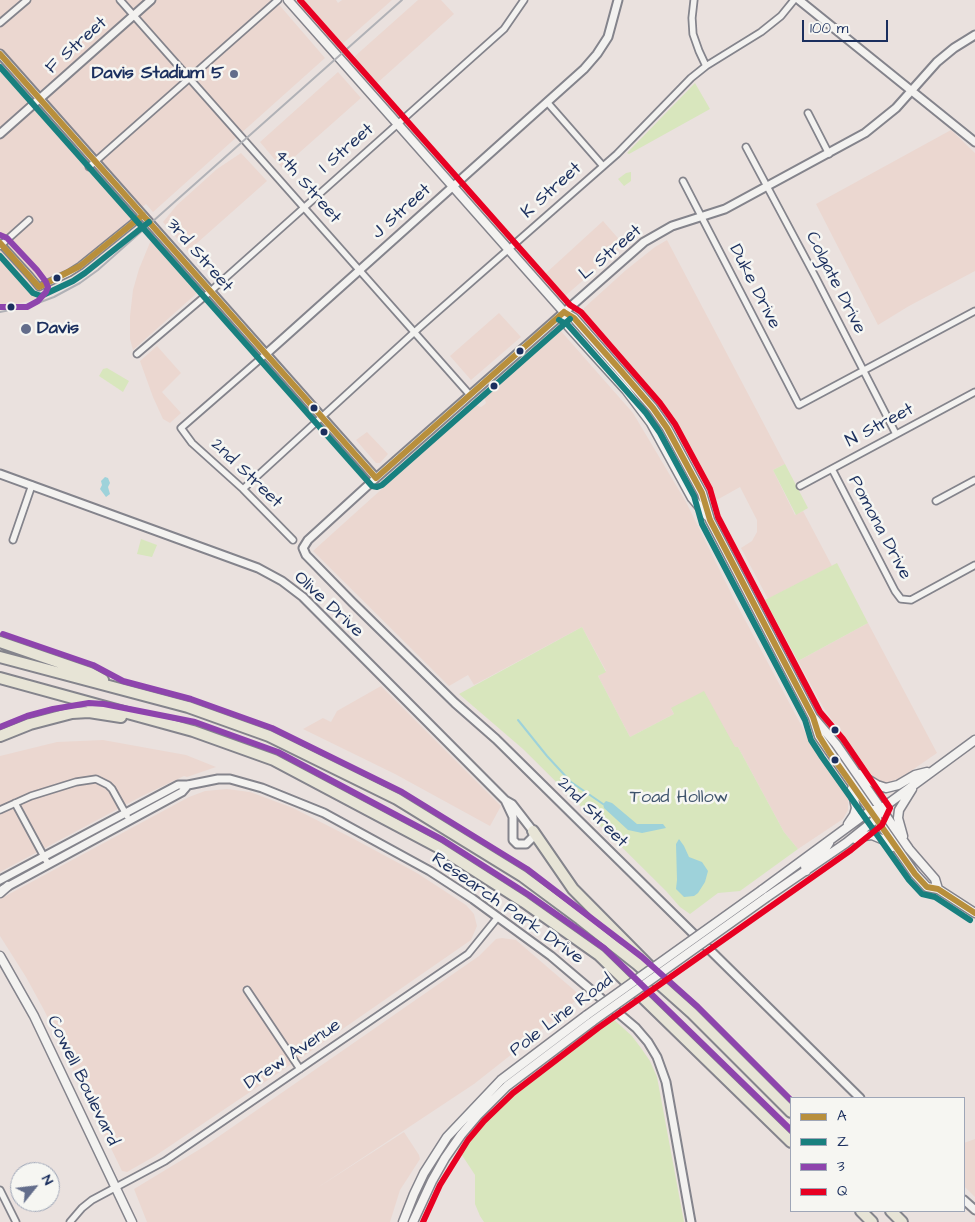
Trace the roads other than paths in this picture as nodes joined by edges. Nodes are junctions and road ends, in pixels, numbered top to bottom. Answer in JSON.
{"nodes":[{"id":1,"x":27,"y":0,"type":"edge"},
{"id":2,"x":120,"y":0,"type":"edge"},
{"id":3,"x":151,"y":0,"type":"edge"},
{"id":4,"x":278,"y":0,"type":"edge"},
{"id":5,"x":288,"y":0,"type":"edge"},
{"id":6,"x":524,"y":0,"type":"edge"},
{"id":7,"x":618,"y":0,"type":"edge"},
{"id":8,"x":694,"y":0,"type":"edge"},
{"id":9,"x":794,"y":0,"type":"edge"},
{"id":10,"x":799,"y":0,"type":"edge"},
{"id":11,"x":134,"y":16,"type":"junction"},
{"id":12,"x":0,"y":23,"type":"edge"},
{"id":13,"x":975,"y":35,"type":"edge"},
{"id":14,"x":0,"y":54,"type":"edge"},
{"id":15,"x":706,"y":66,"type":"junction"},
{"id":16,"x":190,"y":78,"type":"junction"},
{"id":17,"x":910,"y":91,"type":"junction"},
{"id":18,"x":40,"y":99,"type":"junction"},
{"id":19,"x":548,"y":102,"type":"junction"},
{"id":20,"x":808,"y":113,"type":"dead end"},
{"id":21,"x":398,"y":124,"type":"junction"},
{"id":22,"x":0,"y":134,"type":"edge"},
{"id":23,"x":974,"y":138,"type":"edge"},
{"id":24,"x":746,"y":147,"type":"dead end"},
{"id":25,"x":829,"y":154,"type":"junction"},
{"id":26,"x":95,"y":162,"type":"junction"},
{"id":27,"x":603,"y":166,"type":"junction"},
{"id":28,"x":89,"y":167,"type":"dead end"},
{"id":29,"x":683,"y":181,"type":"dead end"},
{"id":30,"x":453,"y":186,"type":"junction"},
{"id":31,"x":768,"y":187,"type":"junction"},
{"id":32,"x":304,"y":207,"type":"junction"},
{"id":33,"x":143,"y":215,"type":"junction"},
{"id":34,"x":701,"y":217,"type":"junction"},
{"id":35,"x":29,"y":220,"type":"dead end"},
{"id":36,"x":0,"y":244,"type":"edge"},
{"id":37,"x":509,"y":250,"type":"junction"},
{"id":38,"x":359,"y":270,"type":"junction"},
{"id":39,"x":210,"y":291,"type":"junction"},
{"id":40,"x":975,"y":310,"type":"edge"},
{"id":41,"x":564,"y":312,"type":"junction"},
{"id":42,"x":415,"y":332,"type":"junction"},
{"id":43,"x":137,"y":354,"type":"dead end"},
{"id":44,"x":266,"y":354,"type":"junction"},
{"id":45,"x":863,"y":371,"type":"junction"},
{"id":46,"x":975,"y":392,"type":"edge"},
{"id":47,"x":470,"y":395,"type":"junction"},
{"id":48,"x":321,"y":417,"type":"junction"},
{"id":49,"x":181,"y":428,"type":"joint"},
{"id":50,"x":896,"y":434,"type":"junction"},
{"id":51,"x":832,"y":469,"type":"junction"},
{"id":52,"x":0,"y":474,"type":"edge"},
{"id":53,"x":376,"y":478,"type":"junction"},
{"id":54,"x":975,"y":480,"type":"edge"},
{"id":55,"x":32,"y":485,"type":"junction"},
{"id":56,"x":800,"y":486,"type":"dead end"},
{"id":57,"x":243,"y":489,"type":"junction"},
{"id":58,"x":936,"y":501,"type":"dead end"},
{"id":59,"x":13,"y":540,"type":"dead end"},
{"id":60,"x":292,"y":540,"type":"dead end"},
{"id":61,"x":303,"y":550,"type":"joint"},
{"id":62,"x":975,"y":565,"type":"edge"},
{"id":63,"x":0,"y":642,"type":"edge"},
{"id":64,"x":0,"y":657,"type":"edge"},
{"id":65,"x":0,"y":678,"type":"edge"},
{"id":66,"x":120,"y":688,"type":"junction"},
{"id":67,"x":813,"y":717,"type":"junction"},
{"id":68,"x":193,"y":730,"type":"junction"},
{"id":69,"x":0,"y":736,"type":"edge"},
{"id":70,"x":975,"y":740,"type":"edge"},
{"id":71,"x":854,"y":770,"type":"junction"},
{"id":72,"x":932,"y":771,"type":"junction"},
{"id":73,"x":849,"y":780,"type":"junction"},
{"id":74,"x":914,"y":784,"type":"junction"},
{"id":75,"x":188,"y":785,"type":"junction"},
{"id":76,"x":505,"y":800,"type":"junction"},
{"id":77,"x":15,"y":803,"type":"junction"},
{"id":78,"x":881,"y":809,"type":"junction"},
{"id":79,"x":0,"y":810,"type":"edge"},
{"id":80,"x":871,"y":811,"type":"junction"},
{"id":81,"x":126,"y":813,"type":"junction"},
{"id":82,"x":876,"y":819,"type":"junction"},
{"id":83,"x":130,"y":820,"type":"junction"},
{"id":84,"x":532,"y":830,"type":"junction"},
{"id":85,"x":839,"y":834,"type":"junction"},
{"id":86,"x":829,"y":841,"type":"junction"},
{"id":87,"x":846,"y":843,"type":"junction"},
{"id":88,"x":909,"y":849,"type":"junction"},
{"id":89,"x":899,"y":853,"type":"junction"},
{"id":90,"x":44,"y":856,"type":"junction"},
{"id":91,"x":48,"y":864,"type":"junction"},
{"id":92,"x":806,"y":871,"type":"junction"},
{"id":93,"x":0,"y":880,"type":"edge"},
{"id":94,"x":8,"y":886,"type":"joint"},
{"id":95,"x":938,"y":889,"type":"junction"},
{"id":96,"x":0,"y":892,"type":"edge"},
{"id":97,"x":975,"y":914,"type":"edge"},
{"id":98,"x":498,"y":917,"type":"junction"},
{"id":99,"x":0,"y":956,"type":"edge"},
{"id":100,"x":247,"y":990,"type":"dead end"},
{"id":101,"x":692,"y":1013,"type":"junction"},
{"id":102,"x":590,"y":1018,"type":"junction"},
{"id":103,"x":300,"y":1069,"type":"junction"},
{"id":104,"x":859,"y":1097,"type":"edge"},
{"id":105,"x":790,"y":1111,"type":"edge"},
{"id":106,"x":790,"y":1141,"type":"edge"},
{"id":107,"x":116,"y":1187,"type":"junction"},
{"id":108,"x":0,"y":1190,"type":"edge"},
{"id":109,"x":965,"y":1201,"type":"edge"},
{"id":110,"x":975,"y":1210,"type":"edge"},
{"id":111,"x":862,"y":1212,"type":"edge"},
{"id":112,"x":892,"y":1212,"type":"edge"},
{"id":113,"x":16,"y":1222,"type":"edge"},
{"id":114,"x":70,"y":1222,"type":"edge"},
{"id":115,"x":132,"y":1222,"type":"edge"},
{"id":116,"x":404,"y":1222,"type":"edge"},
{"id":117,"x":413,"y":1222,"type":"edge"},
{"id":118,"x":692,"y":1222,"type":"edge"},
{"id":119,"x":872,"y":1222,"type":"edge"},
{"id":120,"x":902,"y":1222,"type":"edge"}],
"edges":[{"from":1,"to":12,"type":"street"},
{"from":2,"to":11,"type":"street","name":"4th Street"},
{"from":3,"to":11,"type":"street","name":"F Street"},
{"from":4,"to":16,"type":"street"},
{"from":5,"to":21,"type":"main road"},
{"from":6,"to":21,"type":"street","name":"I Street"},
{"from":7,"to":19,"type":"street","name":"J Street"},
{"from":8,"to":15,"type":"street"},
{"from":9,"to":15,"type":"street","name":"K Street"},
{"from":10,"to":17,"type":"street"},
{"from":11,"to":16,"type":"street","name":"4th Street"},
{"from":11,"to":18,"type":"street","name":"F Street"},
{"from":13,"to":17,"type":"street","name":"L Street"},
{"from":14,"to":18,"type":"street","name":"3rd Street"},
{"from":15,"to":27,"type":"street","name":"K Street"},
{"from":16,"to":26,"type":"street"},
{"from":16,"to":32,"type":"street","name":"4th Street"},
{"from":17,"to":23,"type":"street"},
{"from":17,"to":25,"type":"street","name":"L Street"},
{"from":18,"to":22,"type":"street","name":"F Street"},
{"from":18,"to":26,"type":"street","name":"3rd Street"},
{"from":19,"to":27,"type":"street"},
{"from":19,"to":30,"type":"street","name":"J Street"},
{"from":20,"to":25,"type":"street"},
{"from":21,"to":30,"type":"main road"},
{"from":21,"to":32,"type":"street","name":"I Street"},
{"from":24,"to":31,"type":"street","name":"Colgate Drive"},
{"from":25,"to":31,"type":"street","name":"L Street"},
{"from":26,"to":28,"type":"street"},
{"from":26,"to":33,"type":"street","name":"3rd Street"},
{"from":27,"to":37,"type":"street","name":"K Street"},
{"from":29,"to":34,"type":"street","name":"Duke Drive"},
{"from":30,"to":37,"type":"main road"},
{"from":30,"to":38,"type":"street","name":"J Street"},
{"from":31,"to":34,"type":"street","name":"L Street"},
{"from":31,"to":45,"type":"street","name":"Colgate Drive"},
{"from":32,"to":38,"type":"street","name":"4th Street"},
{"from":32,"to":39,"type":"street","name":"I Street"},
{"from":33,"to":36,"type":"street"},
{"from":33,"to":39,"type":"street","name":"3rd Street"},
{"from":34,"to":41,"type":"street","name":"L Street"},
{"from":34,"to":45,"type":"street","name":"Duke Drive"},
{"from":35,"to":36,"type":"street"},
{"from":37,"to":41,"type":"main road"},
{"from":37,"to":42,"type":"street","name":"K Street"},
{"from":38,"to":42,"type":"street","name":"4th Street"},
{"from":38,"to":44,"type":"street","name":"J Street"},
{"from":39,"to":43,"type":"street","name":"I Street"},
{"from":39,"to":44,"type":"street","name":"3rd Street"},
{"from":40,"to":45,"type":"street"},
{"from":41,"to":47,"type":"street","name":"L Street"},
{"from":41,"to":67,"type":"main road"},
{"from":42,"to":47,"type":"street","name":"4th Street"},
{"from":42,"to":48,"type":"street","name":"K Street"},
{"from":44,"to":48,"type":"street","name":"3rd Street"},
{"from":44,"to":49,"type":"street","name":"J Street"},
{"from":45,"to":50,"type":"street","name":"Colgate Drive"},
{"from":46,"to":50,"type":"street","name":"N Street"},
{"from":47,"to":53,"type":"street","name":"L Street"},
{"from":48,"to":53,"type":"street","name":"3rd Street"},
{"from":48,"to":57,"type":"street","name":"K Street"},
{"from":49,"to":57,"type":"street","name":"2nd Street"},
{"from":50,"to":51,"type":"street","name":"N Street"},
{"from":51,"to":56,"type":"street","name":"N Street"},
{"from":51,"to":62,"type":"street","name":"Pomona Drive"},
{"from":52,"to":55,"type":"street","name":"Olive Drive"},
{"from":53,"to":61,"type":"street","name":"L Street"},
{"from":54,"to":58,"type":"street"},
{"from":55,"to":59,"type":"street"},
{"from":55,"to":76,"type":"street","name":"Olive Drive"},
{"from":57,"to":60,"type":"street","name":"2nd Street"},
{"from":61,"to":104,"type":"street","name":"2nd Street"},
{"from":63,"to":66,"type":"highway"},
{"from":64,"to":66,"type":"highway"},
{"from":65,"to":68,"type":"highway"},
{"from":66,"to":101,"type":"highway"},
{"from":67,"to":71,"type":"main road"},
{"from":67,"to":73,"type":"main road"},
{"from":68,"to":69,"type":"highway"},
{"from":68,"to":106,"type":"highway"},
{"from":70,"to":72,"type":"main road","name":"Pole Line Road"},
{"from":71,"to":72,"type":"main road"},
{"from":71,"to":78,"type":"main road"},
{"from":72,"to":74,"type":"main road","name":"Pole Line Road"},
{"from":73,"to":80,"type":"main road"},
{"from":73,"to":85,"type":"main road"},
{"from":74,"to":78,"type":"main road","name":"Pole Line Road"},
{"from":74,"to":88,"type":"main road"},
{"from":75,"to":81,"type":"street","name":"Research Park Drive"},
{"from":75,"to":83,"type":"street","name":"Research Park Drive"},
{"from":75,"to":98,"type":"street","name":"Research Park Drive"},
{"from":76,"to":84,"type":"street","name":"Olive Drive"},
{"from":76,"to":84,"type":"street","name":"Olive Drive"},
{"from":77,"to":79,"type":"street"},
{"from":77,"to":81,"type":"street"},
{"from":77,"to":90,"type":"street"},
{"from":78,"to":80,"type":"main road","name":"Pole Line Road"},
{"from":78,"to":82,"type":"main road","name":"Pole Line Road"},
{"from":78,"to":88,"type":"main road"},
{"from":80,"to":82,"type":"main road"},
{"from":80,"to":85,"type":"main road","name":"Pole Line Road"},
{"from":81,"to":83,"type":"street"},
{"from":81,"to":90,"type":"street","name":"Research Park Drive"},
{"from":82,"to":87,"type":"main road","name":"Pole Line Road"},
{"from":82,"to":89,"type":"main road"},
{"from":83,"to":91,"type":"street","name":"Research Park Drive"},
{"from":84,"to":101,"type":"highway"},
{"from":85,"to":86,"type":"main road","name":"Pole Line Road"},
{"from":86,"to":92,"type":"main road"},
{"from":86,"to":102,"type":"main road","name":"Pole Line Road","bridge":true},
{"from":87,"to":89,"type":"main road"},
{"from":87,"to":92,"type":"main road","name":"Pole Line Road"},
{"from":88,"to":95,"type":"main road"},
{"from":89,"to":95,"type":"main road"},
{"from":90,"to":91,"type":"street"},
{"from":90,"to":93,"type":"street","name":"Research Park Drive"},
{"from":91,"to":94,"type":"street","name":"Research Park Drive"},
{"from":92,"to":102,"type":"main road","name":"Pole Line Road","bridge":true},
{"from":94,"to":96,"type":"main road"},
{"from":95,"to":97,"type":"main road"},
{"from":98,"to":103,"type":"street","name":"Drew Avenue"},
{"from":98,"to":118,"type":"street","name":"Research Park Drive"},
{"from":99,"to":107,"type":"main road","name":"Cowell Boulevard"},
{"from":100,"to":103,"type":"street"},
{"from":101,"to":105,"type":"highway"},
{"from":102,"to":116,"type":"main road","name":"Pole Line Road"},
{"from":102,"to":117,"type":"main road","name":"Pole Line Road"},
{"from":103,"to":107,"type":"street","name":"Drew Avenue"},
{"from":107,"to":114,"type":"street","name":"Drew Avenue"},
{"from":107,"to":115,"type":"main road","name":"Cowell Boulevard"},
{"from":108,"to":113,"type":"street"},
{"from":109,"to":110,"type":"street"},
{"from":111,"to":119,"type":"highway"},
{"from":112,"to":120,"type":"highway"}]}
